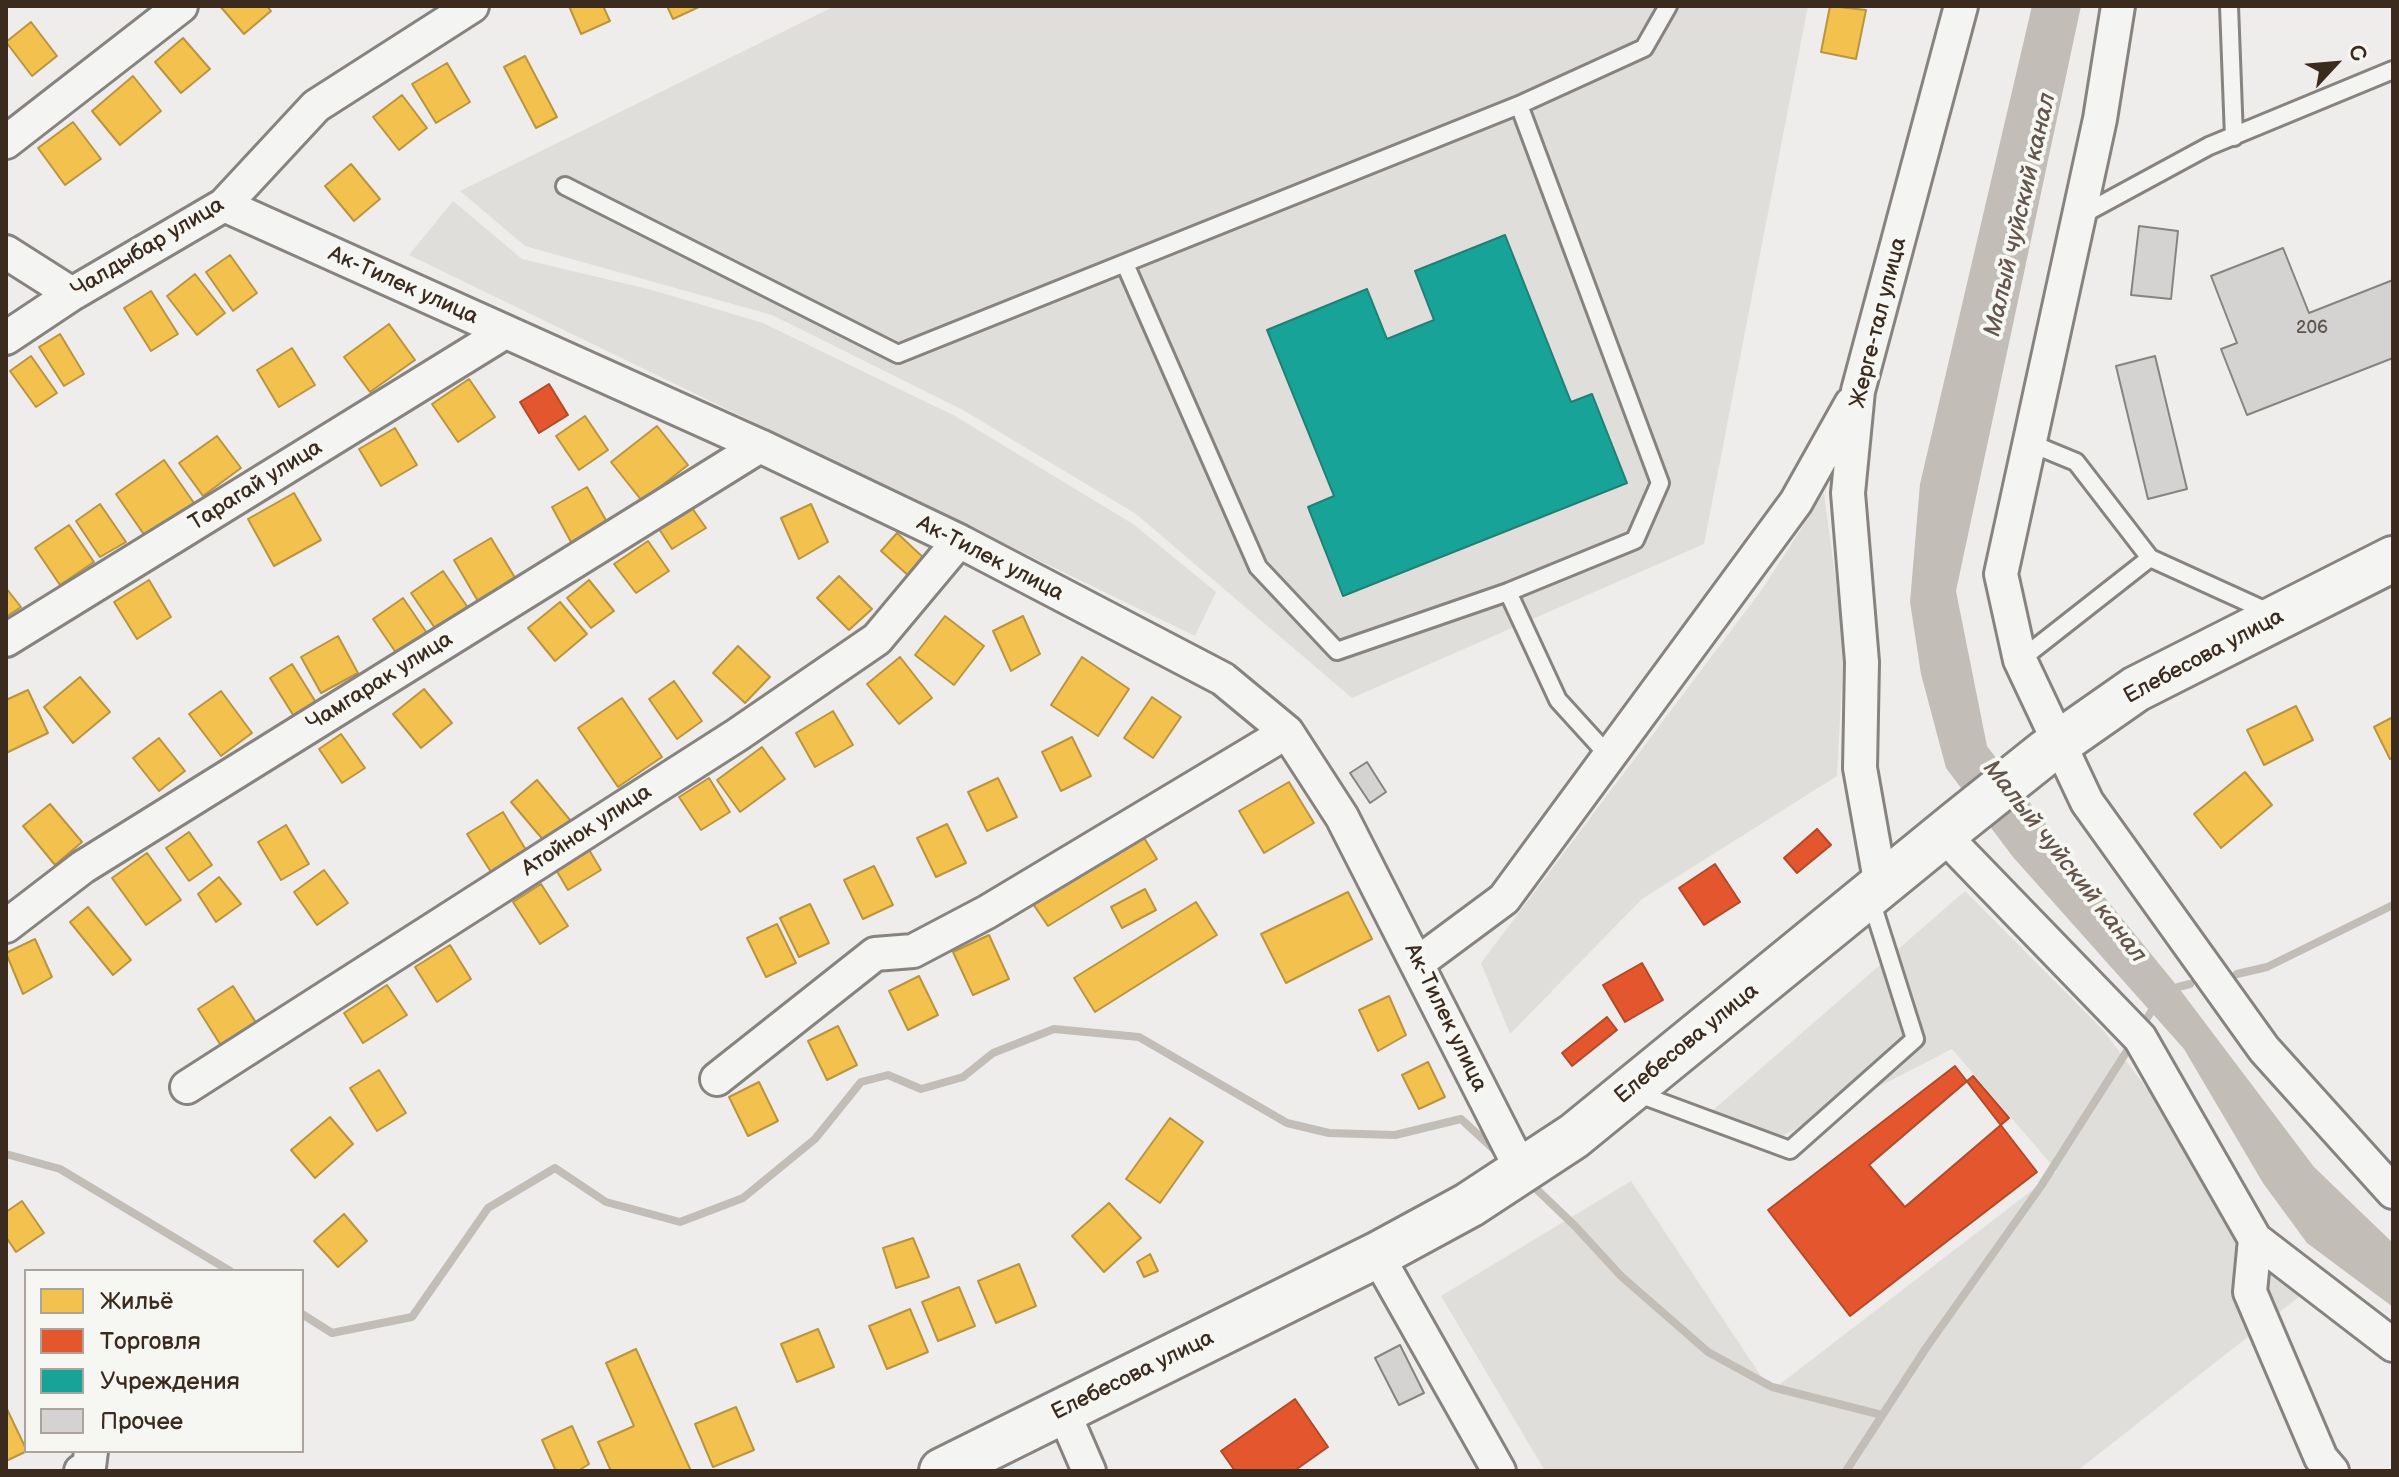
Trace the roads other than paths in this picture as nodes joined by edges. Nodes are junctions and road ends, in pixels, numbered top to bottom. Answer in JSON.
{"nodes":[{"id":1,"x":181,"y":6,"type":"edge"},
{"id":2,"x":472,"y":6,"type":"edge"},
{"id":3,"x":1668,"y":6,"type":"edge"},
{"id":4,"x":1961,"y":6,"type":"edge"},
{"id":5,"x":2118,"y":6,"type":"edge"},
{"id":6,"x":2229,"y":6,"type":"edge"},
{"id":7,"x":2393,"y":70,"type":"edge"},
{"id":8,"x":1519,"y":105,"type":"junction"},
{"id":9,"x":2234,"y":137,"type":"junction"},
{"id":10,"x":6,"y":142,"type":"edge"},
{"id":11,"x":565,"y":186,"type":"dead end"},
{"id":12,"x":224,"y":205,"type":"junction"},
{"id":13,"x":2077,"y":218,"type":"junction"},
{"id":14,"x":6,"y":252,"type":"edge"},
{"id":15,"x":1125,"y":264,"type":"junction"},
{"id":16,"x":72,"y":294,"type":"junction"},
{"id":17,"x":505,"y":332,"type":"junction"},
{"id":18,"x":6,"y":338,"type":"edge"},
{"id":19,"x":1858,"y":391,"type":"junction"},
{"id":20,"x":2030,"y":443,"type":"junction"},
{"id":21,"x":760,"y":446,"type":"junction"},
{"id":22,"x":959,"y":541,"type":"junction"},
{"id":23,"x":2150,"y":558,"type":"junction"},
{"id":24,"x":2393,"y":559,"type":"edge"},
{"id":25,"x":1508,"y":592,"type":"junction"},
{"id":26,"x":2279,"y":617,"type":"junction"},
{"id":27,"x":6,"y":640,"type":"edge"},
{"id":28,"x":2020,"y":660,"type":"junction"},
{"id":29,"x":1287,"y":732,"type":"junction"},
{"id":30,"x":2052,"y":748,"type":"junction"},
{"id":31,"x":1608,"y":755,"type":"junction"},
{"id":32,"x":1951,"y":828,"type":"junction"},
{"id":33,"x":1875,"y":891,"type":"junction"},
{"id":34,"x":6,"y":926,"type":"edge"},
{"id":35,"x":1419,"y":962,"type":"junction"},
{"id":36,"x":717,"y":1079,"type":"dead end"},
{"id":37,"x":187,"y":1087,"type":"dead end"},
{"id":38,"x":1630,"y":1090,"type":"junction"},
{"id":39,"x":1522,"y":1171,"type":"junction"},
{"id":40,"x":2393,"y":1192,"type":"edge"},
{"id":41,"x":2255,"y":1239,"type":"junction"},
{"id":42,"x":1377,"y":1255,"type":"junction"},
{"id":43,"x":2393,"y":1345,"type":"edge"},
{"id":44,"x":1063,"y":1411,"type":"junction"},
{"id":45,"x":91,"y":1453,"type":"edge"},
{"id":46,"x":81,"y":1471,"type":"edge"},
{"id":47,"x":942,"y":1471,"type":"edge"},
{"id":48,"x":1089,"y":1471,"type":"edge"},
{"id":49,"x":1499,"y":1471,"type":"edge"},
{"id":50,"x":2332,"y":1471,"type":"edge"}],
"edges":[{"from":1,"to":10,"type":"street"},
{"from":2,"to":12,"type":"street","name":"Чалдыбар улица"},
{"from":3,"to":8,"type":"lane"},
{"from":4,"to":19,"type":"street","name":"Жерге-тал улица"},
{"from":5,"to":13,"type":"street"},
{"from":6,"to":9,"type":"lane"},
{"from":7,"to":9,"type":"lane"},
{"from":8,"to":15,"type":"lane"},
{"from":8,"to":25,"type":"lane"},
{"from":9,"to":13,"type":"lane"},
{"from":11,"to":15,"type":"lane"},
{"from":12,"to":16,"type":"street","name":"Чалдыбар улица"},
{"from":12,"to":17,"type":"street","name":"Ак-Тилек улица"},
{"from":13,"to":20,"type":"street"},
{"from":14,"to":16,"type":"street"},
{"from":15,"to":25,"type":"lane"},
{"from":16,"to":18,"type":"street","name":"Чалдыбар улица"},
{"from":17,"to":21,"type":"street","name":"Ак-Тилек улица"},
{"from":17,"to":27,"type":"street","name":"Тарагай улица"},
{"from":19,"to":31,"type":"street"},
{"from":19,"to":33,"type":"street","name":"Жерге-тал улица"},
{"from":20,"to":23,"type":"lane"},
{"from":20,"to":28,"type":"street"},
{"from":21,"to":22,"type":"street","name":"Ак-Тилек улица"},
{"from":21,"to":34,"type":"street","name":"Чамгарак улица"},
{"from":22,"to":29,"type":"street","name":"Ак-Тилек улица"},
{"from":22,"to":37,"type":"street","name":"Атойнок улица"},
{"from":23,"to":26,"type":"lane"},
{"from":23,"to":28,"type":"lane"},
{"from":24,"to":26,"type":"main road","name":"Елебесова улица"},
{"from":25,"to":31,"type":"lane"},
{"from":26,"to":30,"type":"main road","name":"Елебесова улица"},
{"from":28,"to":30,"type":"street"},
{"from":29,"to":35,"type":"street","name":"Ак-Тилек улица"},
{"from":29,"to":36,"type":"street"},
{"from":30,"to":32,"type":"main road","name":"Елебесова улица"},
{"from":30,"to":40,"type":"street"},
{"from":31,"to":35,"type":"street"},
{"from":32,"to":33,"type":"main road","name":"Елебесова улица"},
{"from":32,"to":41,"type":"street"},
{"from":33,"to":38,"type":"main road","name":"Елебесова улица"},
{"from":33,"to":38,"type":"lane"},
{"from":35,"to":39,"type":"street","name":"Ак-Тилек улица"},
{"from":38,"to":39,"type":"main road","name":"Елебесова улица"},
{"from":39,"to":42,"type":"main road","name":"Елебесова улица"},
{"from":41,"to":43,"type":"street"},
{"from":41,"to":50,"type":"street"},
{"from":42,"to":44,"type":"main road","name":"Елебесова улица"},
{"from":42,"to":49,"type":"street"},
{"from":44,"to":47,"type":"main road","name":"Елебесова улица"},
{"from":44,"to":48,"type":"street"},
{"from":45,"to":46,"type":"street"}]}
